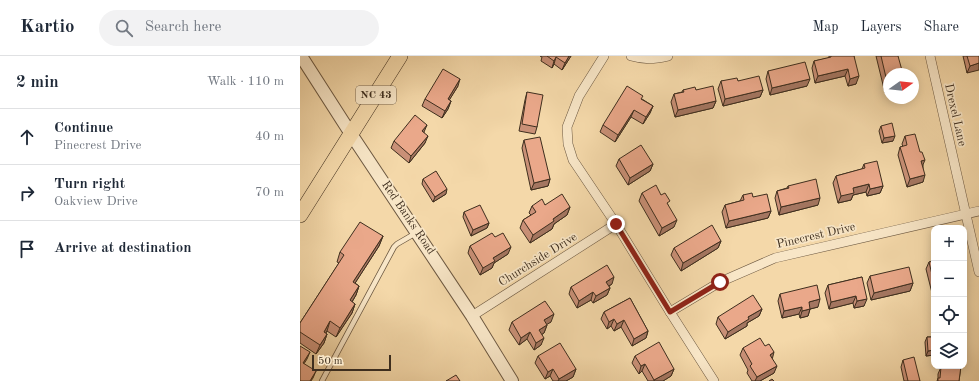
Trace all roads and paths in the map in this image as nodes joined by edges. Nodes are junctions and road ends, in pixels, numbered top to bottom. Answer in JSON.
{"nodes":[{"id":1,"x":301,"y":56,"type":"edge"},
{"id":2,"x":400,"y":56,"type":"edge"},
{"id":3,"x":604,"y":56,"type":"edge"},
{"id":4,"x":631,"y":56,"type":"edge"},
{"id":5,"x":668,"y":56,"type":"edge"},
{"id":6,"x":930,"y":56,"type":"edge"},
{"id":7,"x":351,"y":134,"type":"junction"},
{"id":8,"x":979,"y":211,"type":"edge"},
{"id":9,"x":966,"y":214,"type":"junction"},
{"id":10,"x":300,"y":215,"type":"edge"},
{"id":11,"x":616,"y":224,"type":"junction"},
{"id":12,"x":417,"y":232,"type":"junction"},
{"id":13,"x":979,"y":272,"type":"edge"},
{"id":14,"x":670,"y":312,"type":"junction"},
{"id":15,"x":472,"y":316,"type":"junction"},
{"id":16,"x":322,"y":381,"type":"edge"},
{"id":17,"x":512,"y":381,"type":"edge"},
{"id":18,"x":714,"y":381,"type":"edge"}],
"edges":[{"from":1,"to":7,"type":"street","name":"Red Banks Road"},
{"from":2,"to":7,"type":"main road","number":"NC 43"},
{"from":3,"to":11,"type":"street"},
{"from":4,"to":5,"type":"street"},
{"from":6,"to":9,"type":"street","name":"Drexel Lane"},
{"from":7,"to":10,"type":"main road","number":"NC 43"},
{"from":7,"to":12,"type":"street","name":"Red Banks Road"},
{"from":8,"to":9,"type":"street","name":"Pinecrest Drive"},
{"from":9,"to":13,"type":"street","name":"Drexel Lane"},
{"from":9,"to":14,"type":"street","name":"Pinecrest Drive"},
{"from":11,"to":14,"type":"street"},
{"from":11,"to":15,"type":"street","name":"Churchside Drive"},
{"from":12,"to":15,"type":"street","name":"Red Banks Road"},
{"from":12,"to":16,"type":"lane"},
{"from":14,"to":18,"type":"street"},
{"from":15,"to":17,"type":"street","name":"Red Banks Road"}]}
